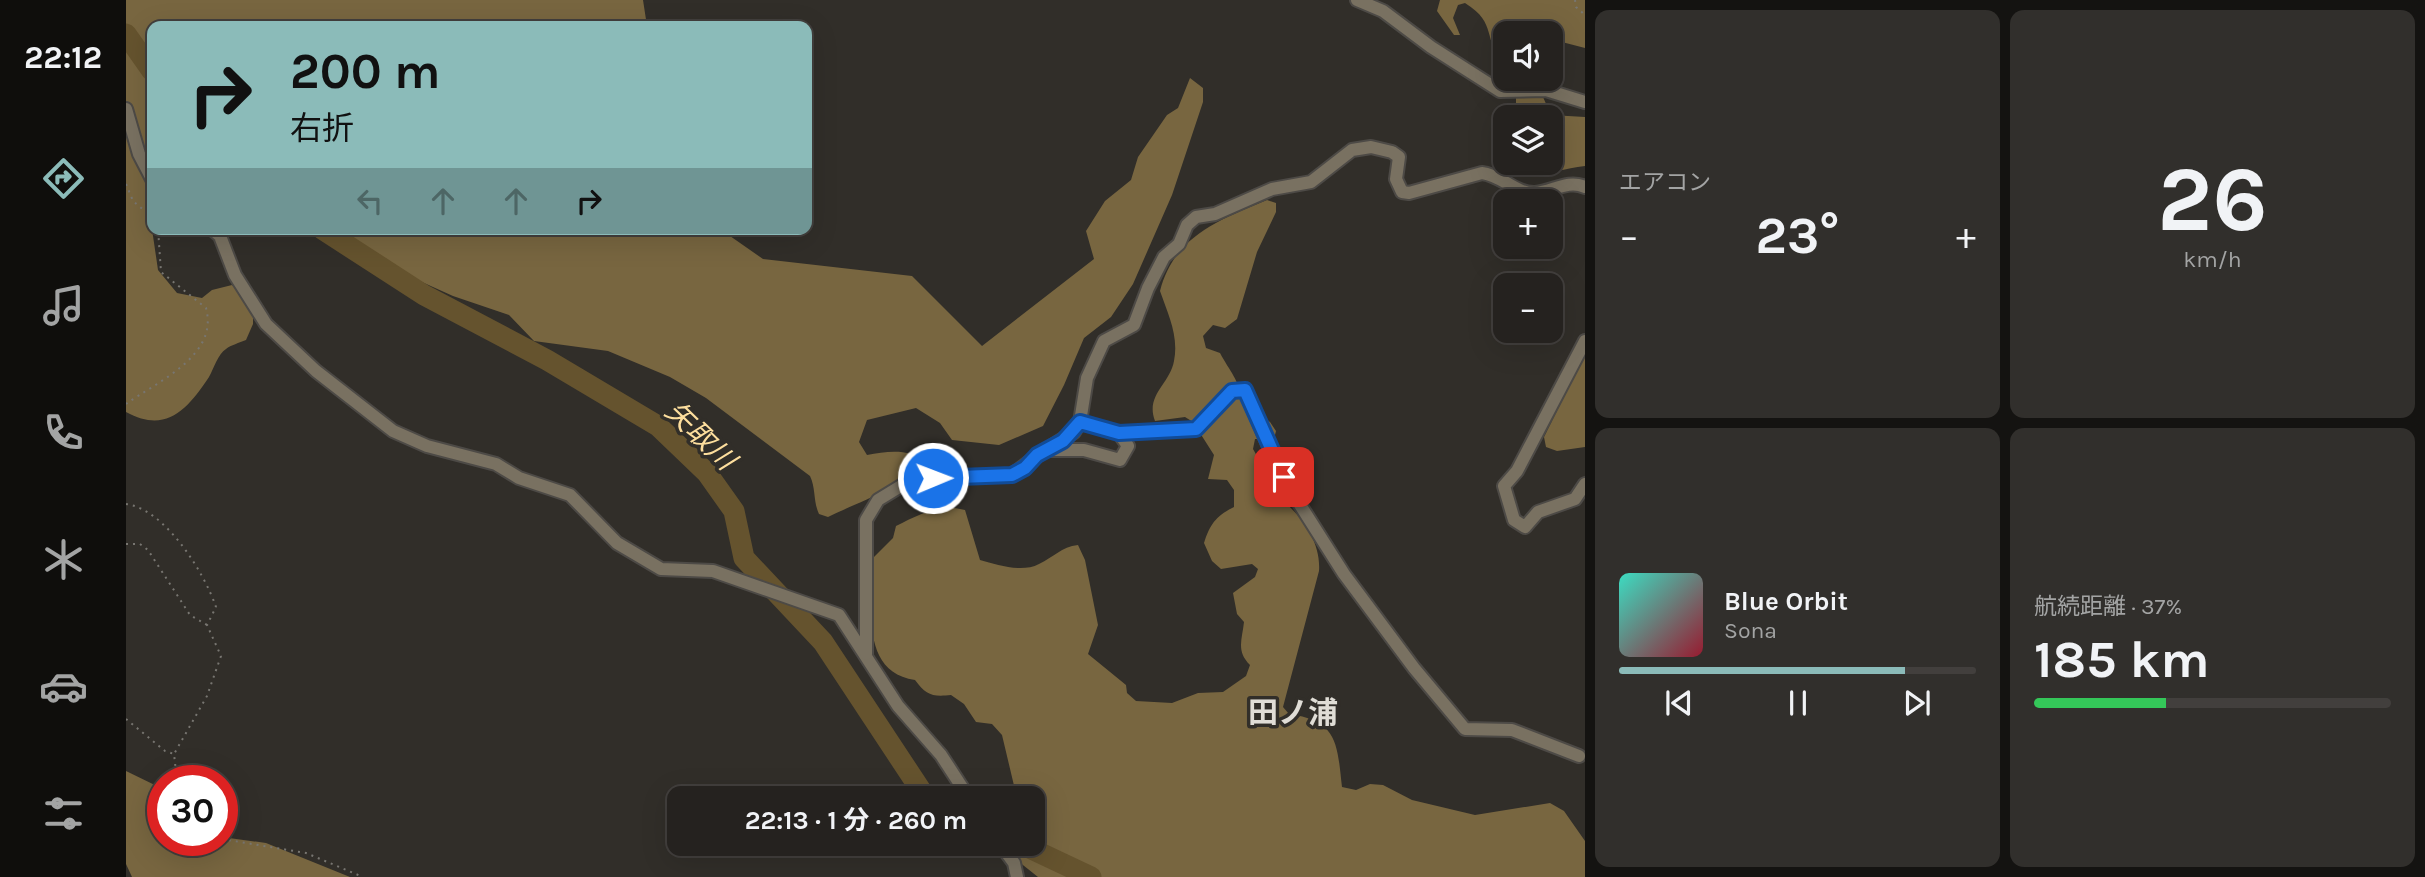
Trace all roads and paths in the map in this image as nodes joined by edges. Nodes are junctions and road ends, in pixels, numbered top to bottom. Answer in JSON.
{"nodes":[{"id":1,"x":1357,"y":0,"type":"edge"},
{"id":2,"x":1575,"y":0,"type":"edge"},
{"id":3,"x":1585,"y":15,"type":"edge"},
{"id":4,"x":1585,"y":102,"type":"edge"},
{"id":5,"x":126,"y":109,"type":"edge"},
{"id":6,"x":147,"y":169,"type":"edge"},
{"id":7,"x":126,"y":184,"type":"edge"},
{"id":8,"x":1585,"y":187,"type":"edge"},
{"id":9,"x":147,"y":213,"type":"edge"},
{"id":10,"x":158,"y":235,"type":"edge"},
{"id":11,"x":219,"y":235,"type":"edge"},
{"id":12,"x":1585,"y":341,"type":"edge"},
{"id":13,"x":126,"y":404,"type":"edge"},
{"id":14,"x":1080,"y":422,"type":"junction"},
{"id":15,"x":1119,"y":433,"type":"junction"},
{"id":16,"x":1045,"y":450,"type":"junction"},
{"id":17,"x":1585,"y":484,"type":"edge"},
{"id":18,"x":126,"y":504,"type":"edge"},
{"id":19,"x":126,"y":544,"type":"edge"},
{"id":20,"x":207,"y":625,"type":"junction"},
{"id":21,"x":866,"y":654,"type":"junction"},
{"id":22,"x":126,"y":719,"type":"edge"},
{"id":23,"x":174,"y":754,"type":"junction"},
{"id":24,"x":1579,"y":757,"type":"dead end"},
{"id":25,"x":175,"y":765,"type":"edge"},
{"id":26,"x":961,"y":786,"type":"edge"},
{"id":27,"x":238,"y":842,"type":"edge"},
{"id":28,"x":1008,"y":856,"type":"edge"},
{"id":29,"x":363,"y":877,"type":"edge"},
{"id":30,"x":1017,"y":877,"type":"edge"}],
"edges":[{"from":1,"to":4,"type":"street"},
{"from":2,"to":3,"type":"path"},
{"from":5,"to":6,"type":"street"},
{"from":7,"to":9,"type":"path"},
{"from":8,"to":14,"type":"street"},
{"from":10,"to":13,"type":"path"},
{"from":11,"to":21,"type":"street"},
{"from":12,"to":17,"type":"street"},
{"from":14,"to":15,"type":"street"},
{"from":14,"to":16,"type":"street"},
{"from":15,"to":16,"type":"street"},
{"from":15,"to":24,"type":"street"},
{"from":16,"to":21,"type":"street"},
{"from":18,"to":20,"type":"path"},
{"from":19,"to":20,"type":"path"},
{"from":20,"to":23,"type":"path"},
{"from":21,"to":26,"type":"street"},
{"from":22,"to":23,"type":"path"},
{"from":23,"to":25,"type":"path"},
{"from":27,"to":29,"type":"path"},
{"from":28,"to":30,"type":"street"}]}
